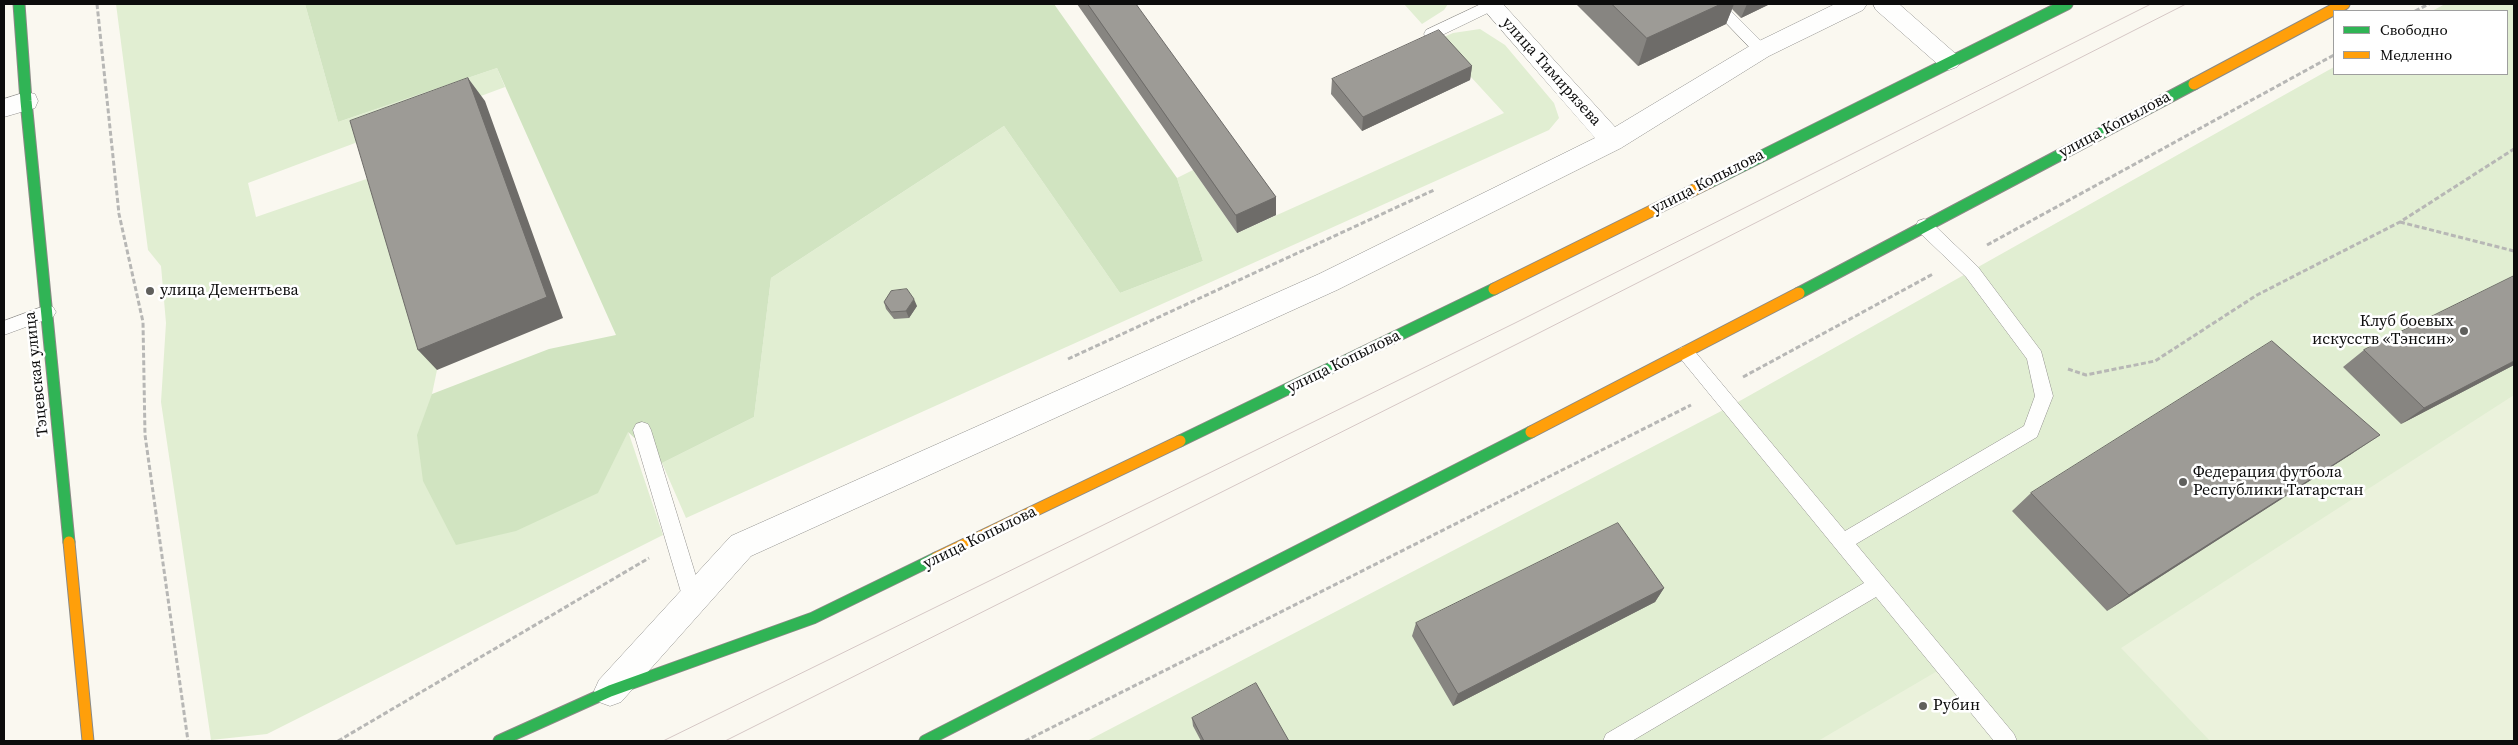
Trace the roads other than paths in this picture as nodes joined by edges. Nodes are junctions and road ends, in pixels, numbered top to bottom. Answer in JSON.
{"nodes":[{"id":1,"x":19,"y":4,"type":"edge"},
{"id":2,"x":1715,"y":4,"type":"edge"},
{"id":3,"x":1855,"y":4,"type":"edge"},
{"id":4,"x":1884,"y":4,"type":"edge"},
{"id":5,"x":2067,"y":4,"type":"edge"},
{"id":6,"x":2344,"y":4,"type":"edge"},
{"id":7,"x":1491,"y":5,"type":"edge"},
{"id":8,"x":1431,"y":34,"type":"edge"},
{"id":9,"x":1761,"y":50,"type":"junction"},
{"id":10,"x":1949,"y":61,"type":"junction"},
{"id":11,"x":15,"y":104,"type":"edge"},
{"id":12,"x":1612,"y":140,"type":"junction"},
{"id":13,"x":1924,"y":226,"type":"junction"},
{"id":14,"x":47,"y":312,"type":"junction"},
{"id":15,"x":4,"y":328,"type":"edge"},
{"id":16,"x":1686,"y":353,"type":"junction"},
{"id":17,"x":642,"y":430,"type":"dead end"},
{"id":18,"x":1842,"y":542,"type":"junction"},
{"id":19,"x":1878,"y":585,"type":"junction"},
{"id":20,"x":693,"y":599,"type":"junction"},
{"id":21,"x":610,"y":691,"type":"junction"},
{"id":22,"x":88,"y":741,"type":"edge"},
{"id":23,"x":499,"y":741,"type":"edge"},
{"id":24,"x":925,"y":741,"type":"edge"},
{"id":25,"x":1613,"y":741,"type":"edge"},
{"id":26,"x":2007,"y":741,"type":"edge"}],
"edges":[{"from":1,"to":11,"type":"main road","name":"Тэцевская улица"},
{"from":2,"to":9,"type":"lane"},
{"from":3,"to":9,"type":"street","name":"улица Копылова"},
{"from":4,"to":10,"type":"street"},
{"from":5,"to":10,"type":"main road","name":"улица Копылова"},
{"from":6,"to":13,"type":"main road","name":"улица Копылова"},
{"from":7,"to":8,"type":"lane"},
{"from":7,"to":12,"type":"street","name":"улица Тимирязева"},
{"from":9,"to":12,"type":"street","name":"улица Копылова"},
{"from":10,"to":21,"type":"main road","name":"улица Копылова"},
{"from":11,"to":14,"type":"main road","name":"Тэцевская улица"},
{"from":12,"to":20,"type":"street","name":"улица Копылова"},
{"from":13,"to":16,"type":"main road","name":"улица Копылова"},
{"from":13,"to":18,"type":"lane"},
{"from":14,"to":15,"type":"lane"},
{"from":14,"to":22,"type":"main road","name":"Тэцевская улица"},
{"from":16,"to":18,"type":"lane"},
{"from":16,"to":24,"type":"main road","name":"улица Копылова"},
{"from":17,"to":20,"type":"lane"},
{"from":18,"to":19,"type":"lane"},
{"from":19,"to":25,"type":"lane"},
{"from":19,"to":26,"type":"lane"},
{"from":20,"to":21,"type":"street","name":"улица Копылова"},
{"from":21,"to":23,"type":"main road","name":"улица Копылова"}]}
